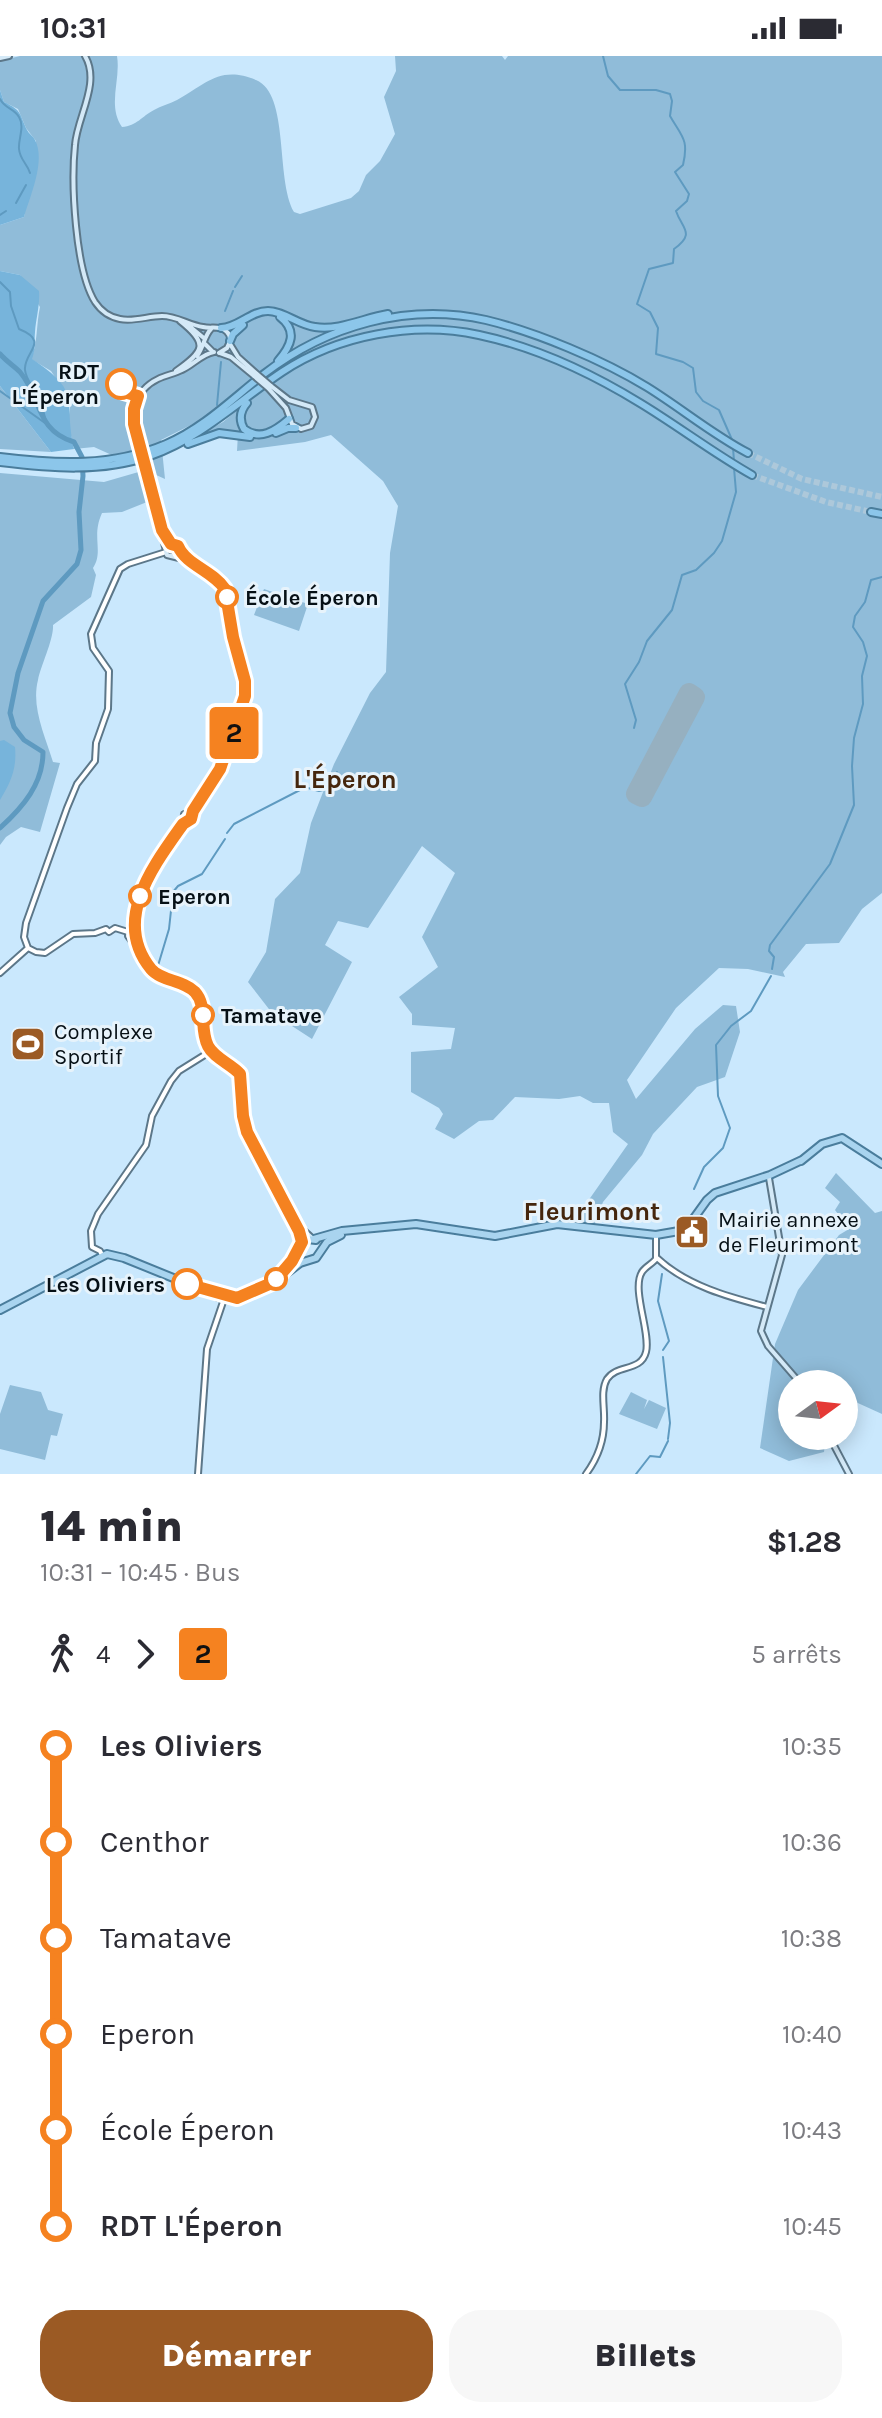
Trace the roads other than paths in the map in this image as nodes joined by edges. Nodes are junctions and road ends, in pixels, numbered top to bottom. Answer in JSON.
{"nodes":[{"id":1,"x":9,"y":56,"type":"edge"},
{"id":2,"x":85,"y":56,"type":"edge"},
{"id":3,"x":0,"y":58,"type":"edge"},
{"id":4,"x":439,"y":313,"type":"junction"},
{"id":5,"x":178,"y":319,"type":"junction"},
{"id":6,"x":221,"y":328,"type":"junction"},
{"id":7,"x":212,"y":329,"type":"junction"},
{"id":8,"x":205,"y":341,"type":"junction"},
{"id":9,"x":230,"y":342,"type":"junction"},
{"id":10,"x":216,"y":353,"type":"junction"},
{"id":11,"x":311,"y":356,"type":"junction"},
{"id":12,"x":188,"y":367,"type":"junction"},
{"id":13,"x":173,"y":373,"type":"junction"},
{"id":14,"x":258,"y":375,"type":"junction"},
{"id":15,"x":269,"y":387,"type":"junction"},
{"id":16,"x":297,"y":404,"type":"junction"},
{"id":17,"x":289,"y":416,"type":"junction"},
{"id":18,"x":296,"y":428,"type":"junction"},
{"id":19,"x":748,"y":453,"type":"tunnel mouth"},
{"id":20,"x":154,"y":454,"type":"junction"},
{"id":21,"x":0,"y":459,"type":"edge"},
{"id":22,"x":108,"y":463,"type":"junction"},
{"id":23,"x":752,"y":475,"type":"tunnel mouth"},
{"id":24,"x":871,"y":512,"type":"tunnel mouth"},
{"id":25,"x":882,"y":514,"type":"edge"},
{"id":26,"x":168,"y":548,"type":"junction"},
{"id":27,"x":180,"y":552,"type":"junction"},
{"id":28,"x":152,"y":557,"type":"junction"},
{"id":29,"x":173,"y":557,"type":"junction"},
{"id":30,"x":206,"y":572,"type":"junction"},
{"id":31,"x":132,"y":934,"type":"junction"},
{"id":32,"x":28,"y":948,"type":"junction"},
{"id":33,"x":0,"y":973,"type":"edge"},
{"id":34,"x":211,"y":1051,"type":"junction"},
{"id":35,"x":802,"y":1160,"type":"junction"},
{"id":36,"x":882,"y":1164,"type":"edge"},
{"id":37,"x":265,"y":1165,"type":"junction"},
{"id":38,"x":769,"y":1178,"type":"junction"},
{"id":39,"x":273,"y":1184,"type":"junction"},
{"id":40,"x":739,"y":1185,"type":"junction"},
{"id":41,"x":281,"y":1193,"type":"junction"},
{"id":42,"x":352,"y":1230,"type":"junction"},
{"id":43,"x":656,"y":1236,"type":"junction"},
{"id":44,"x":314,"y":1239,"type":"junction"},
{"id":45,"x":301,"y":1245,"type":"junction"},
{"id":46,"x":321,"y":1251,"type":"junction"},
{"id":47,"x":102,"y":1255,"type":"junction"},
{"id":48,"x":656,"y":1257,"type":"junction"},
{"id":49,"x":308,"y":1259,"type":"junction"},
{"id":50,"x":274,"y":1282,"type":"junction"},
{"id":51,"x":231,"y":1298,"type":"junction"},
{"id":52,"x":767,"y":1307,"type":"junction"},
{"id":53,"x":0,"y":1310,"type":"edge"},
{"id":54,"x":789,"y":1370,"type":"edge"},
{"id":55,"x":836,"y":1450,"type":"edge"},
{"id":56,"x":198,"y":1474,"type":"edge"},
{"id":57,"x":586,"y":1474,"type":"edge"},
{"id":58,"x":849,"y":1474,"type":"edge"}],
"edges":[{"from":1,"to":3,"type":"main road"},
{"from":2,"to":5,"type":"main road"},
{"from":4,"to":6,"type":"highway"},
{"from":4,"to":14,"type":"highway"},
{"from":4,"to":19,"type":"highway"},
{"from":5,"to":7,"type":"main road"},
{"from":5,"to":8,"type":"main road"},
{"from":5,"to":13,"type":"main road"},
{"from":6,"to":7,"type":"main road"},
{"from":6,"to":9,"type":"main road"},
{"from":7,"to":8,"type":"main road"},
{"from":8,"to":10,"type":"main road"},
{"from":8,"to":12,"type":"main road"},
{"from":9,"to":10,"type":"main road"},
{"from":9,"to":14,"type":"main road"},
{"from":9,"to":14,"type":"highway"},
{"from":10,"to":12,"type":"main road"},
{"from":10,"to":14,"type":"main road"},
{"from":11,"to":17,"type":"highway"},
{"from":11,"to":20,"type":"highway"},
{"from":11,"to":23,"type":"highway"},
{"from":12,"to":13,"type":"main road"},
{"from":13,"to":26,"type":"main road","bridge":true},
{"from":14,"to":15,"type":"main road","bridge":true},
{"from":14,"to":22,"type":"highway"},
{"from":15,"to":16,"type":"main road"},
{"from":15,"to":17,"type":"main road"},
{"from":16,"to":17,"type":"main road"},
{"from":16,"to":18,"type":"main road"},
{"from":17,"to":18,"type":"main road"},
{"from":18,"to":20,"type":"highway"},
{"from":20,"to":22,"type":"highway"},
{"from":21,"to":22,"type":"highway"},
{"from":24,"to":25,"type":"highway"},
{"from":26,"to":27,"type":"main road"},
{"from":26,"to":28,"type":"street"},
{"from":26,"to":29,"type":"main road"},
{"from":27,"to":29,"type":"main road"},
{"from":27,"to":30,"type":"main road"},
{"from":28,"to":29,"type":"street"},
{"from":28,"to":32,"type":"street"},
{"from":29,"to":30,"type":"main road"},
{"from":30,"to":31,"type":"main road"},
{"from":31,"to":32,"type":"street"},
{"from":31,"to":34,"type":"main road"},
{"from":32,"to":33,"type":"street"},
{"from":34,"to":37,"type":"main road"},
{"from":34,"to":47,"type":"street"},
{"from":35,"to":36,"type":"main road"},
{"from":35,"to":38,"type":"main road"},
{"from":35,"to":40,"type":"main road"},
{"from":37,"to":39,"type":"main road"},
{"from":37,"to":41,"type":"main road"},
{"from":38,"to":40,"type":"main road"},
{"from":38,"to":52,"type":"main road"},
{"from":39,"to":41,"type":"main road"},
{"from":39,"to":45,"type":"main road"},
{"from":40,"to":43,"type":"main road"},
{"from":41,"to":44,"type":"main road"},
{"from":42,"to":43,"type":"main road"},
{"from":42,"to":44,"type":"main road"},
{"from":42,"to":46,"type":"main road"},
{"from":43,"to":48,"type":"street"},
{"from":44,"to":45,"type":"main road"},
{"from":44,"to":46,"type":"main road"},
{"from":45,"to":49,"type":"main road"},
{"from":45,"to":50,"type":"main road"},
{"from":46,"to":49,"type":"main road"},
{"from":47,"to":51,"type":"main road"},
{"from":47,"to":53,"type":"main road"},
{"from":48,"to":52,"type":"street"},
{"from":48,"to":57,"type":"street"},
{"from":49,"to":50,"type":"main road"},
{"from":50,"to":51,"type":"main road"},
{"from":51,"to":56,"type":"street"},
{"from":52,"to":54,"type":"main road"},
{"from":55,"to":58,"type":"main road"}]}
